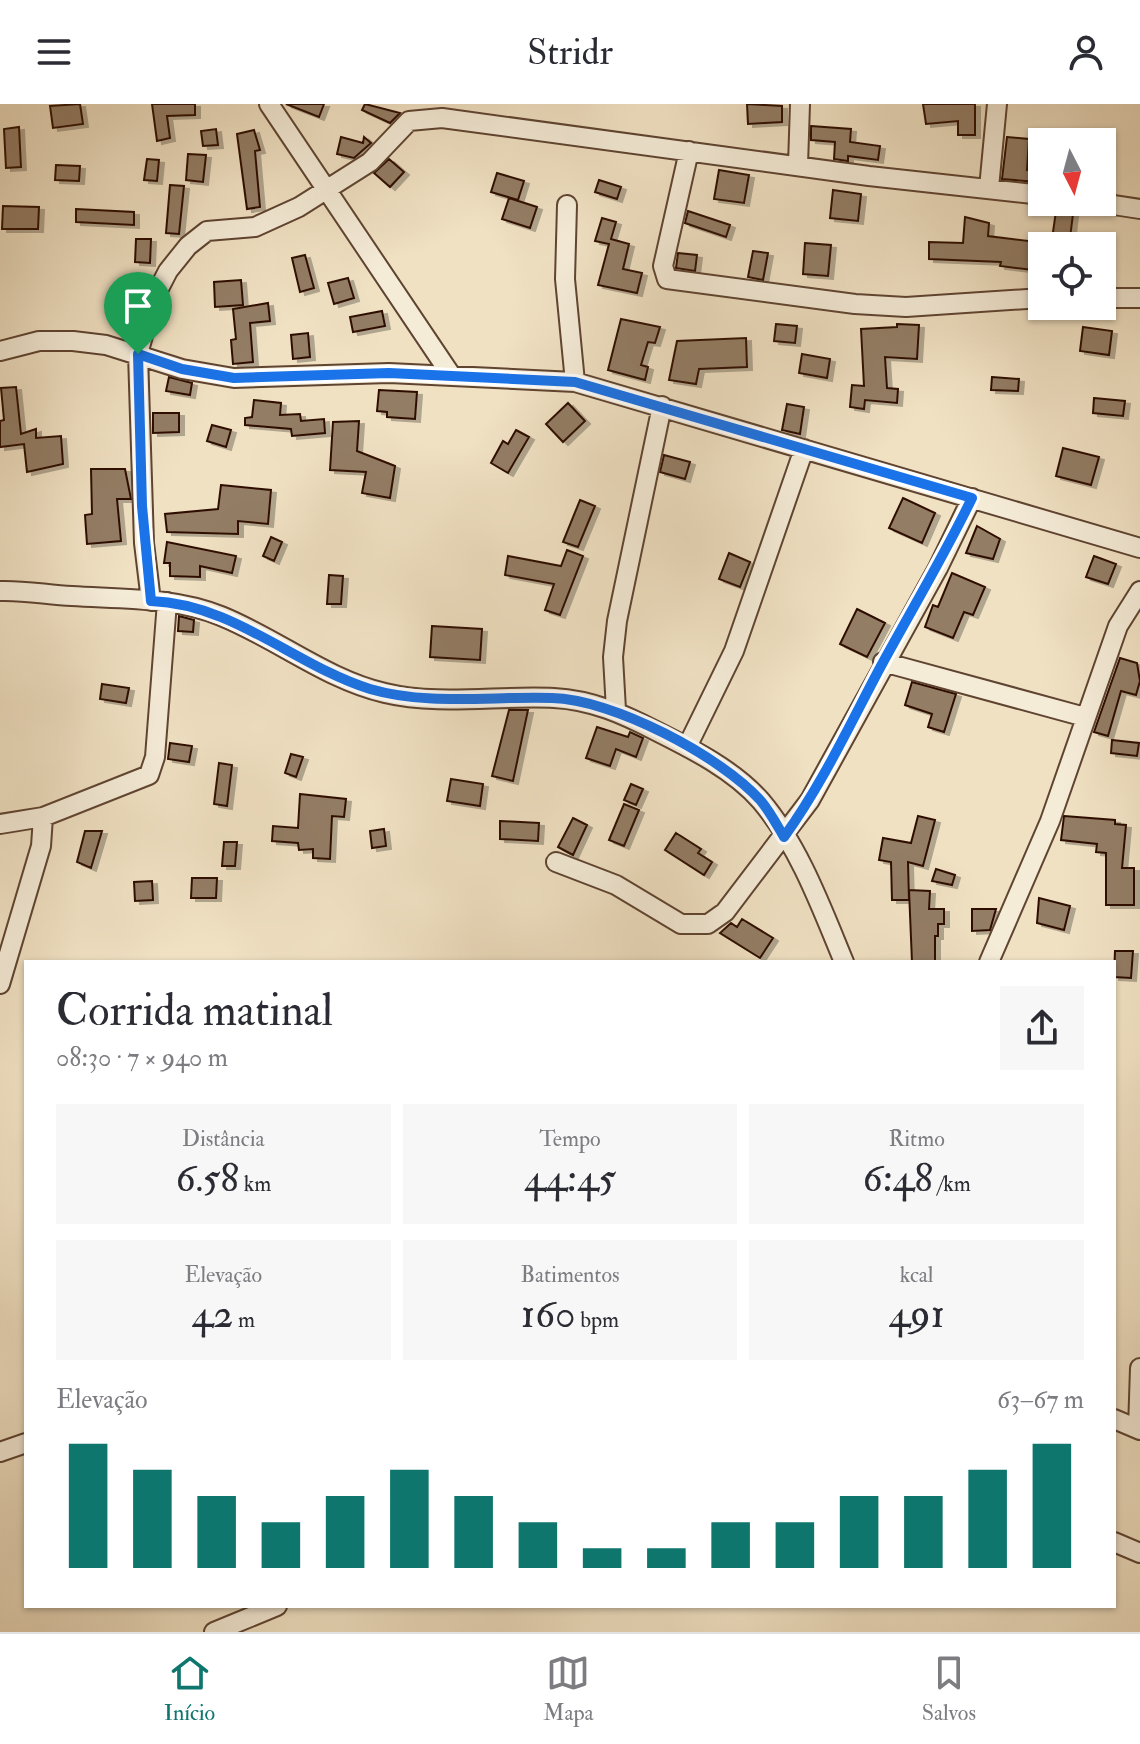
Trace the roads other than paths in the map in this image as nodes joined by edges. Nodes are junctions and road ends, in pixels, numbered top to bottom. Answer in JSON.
{"nodes":[{"id":1,"x":269,"y":104,"type":"edge"},
{"id":2,"x":800,"y":104,"type":"edge"},
{"id":3,"x":997,"y":104,"type":"edge"},
{"id":4,"x":418,"y":111,"type":"edge"},
{"id":5,"x":436,"y":111,"type":"edge"},
{"id":6,"x":689,"y":151,"type":"junction"},
{"id":7,"x":798,"y":165,"type":"junction"},
{"id":8,"x":989,"y":188,"type":"junction"},
{"id":9,"x":326,"y":189,"type":"junction"},
{"id":10,"x":1028,"y":193,"type":"edge"},
{"id":11,"x":567,"y":205,"type":"dead end"},
{"id":12,"x":1116,"y":205,"type":"edge"},
{"id":13,"x":1140,"y":209,"type":"edge"},
{"id":14,"x":1116,"y":298,"type":"edge"},
{"id":15,"x":1140,"y":298,"type":"edge"},
{"id":16,"x":1028,"y":299,"type":"edge"},
{"id":17,"x":0,"y":351,"type":"edge"},
{"id":18,"x":138,"y":354,"type":"junction"},
{"id":19,"x":451,"y":375,"type":"junction"},
{"id":20,"x":575,"y":382,"type":"junction"},
{"id":21,"x":662,"y":406,"type":"junction"},
{"id":22,"x":804,"y":449,"type":"junction"},
{"id":23,"x":972,"y":498,"type":"junction"},
{"id":24,"x":1140,"y":548,"type":"edge"},
{"id":25,"x":0,"y":591,"type":"edge"},
{"id":26,"x":1140,"y":591,"type":"edge"},
{"id":27,"x":159,"y":602,"type":"junction"},
{"id":28,"x":883,"y":662,"type":"junction"},
{"id":29,"x":616,"y":710,"type":"junction"},
{"id":30,"x":1085,"y":717,"type":"junction"},
{"id":31,"x":687,"y":747,"type":"junction"},
{"id":32,"x":43,"y":817,"type":"junction"},
{"id":33,"x":0,"y":824,"type":"edge"},
{"id":34,"x":784,"y":837,"type":"junction"},
{"id":35,"x":556,"y":862,"type":"dead end"},
{"id":36,"x":843,"y":960,"type":"edge"},
{"id":37,"x":990,"y":960,"type":"edge"},
{"id":38,"x":17,"y":964,"type":"edge"},
{"id":39,"x":0,"y":984,"type":"edge"},
{"id":40,"x":1140,"y":1368,"type":"edge"},
{"id":41,"x":1116,"y":1420,"type":"edge"},
{"id":42,"x":1139,"y":1430,"type":"edge"},
{"id":43,"x":24,"y":1444,"type":"edge"},
{"id":44,"x":0,"y":1452,"type":"edge"},
{"id":45,"x":1116,"y":1543,"type":"edge"},
{"id":46,"x":1140,"y":1553,"type":"edge"},
{"id":47,"x":272,"y":1608,"type":"edge"},
{"id":48,"x":214,"y":1632,"type":"edge"}],
"edges":[{"from":1,"to":9,"type":"street"},
{"from":2,"to":7,"type":"street"},
{"from":3,"to":8,"type":"street"},
{"from":4,"to":5,"type":"street"},
{"from":4,"to":9,"type":"street"},
{"from":5,"to":6,"type":"street"},
{"from":6,"to":7,"type":"street"},
{"from":6,"to":16,"type":"street"},
{"from":7,"to":8,"type":"street"},
{"from":8,"to":10,"type":"street"},
{"from":9,"to":18,"type":"street"},
{"from":9,"to":19,"type":"street"},
{"from":11,"to":20,"type":"street"},
{"from":12,"to":13,"type":"street"},
{"from":14,"to":15,"type":"street"},
{"from":17,"to":18,"type":"street"},
{"from":18,"to":19,"type":"street"},
{"from":18,"to":27,"type":"street"},
{"from":19,"to":20,"type":"street"},
{"from":20,"to":21,"type":"street"},
{"from":21,"to":22,"type":"street"},
{"from":21,"to":29,"type":"street"},
{"from":22,"to":23,"type":"street"},
{"from":22,"to":31,"type":"street"},
{"from":23,"to":24,"type":"street"},
{"from":23,"to":28,"type":"street"},
{"from":25,"to":27,"type":"street"},
{"from":26,"to":30,"type":"street"},
{"from":27,"to":29,"type":"street"},
{"from":27,"to":32,"type":"street"},
{"from":28,"to":30,"type":"street"},
{"from":28,"to":34,"type":"street"},
{"from":29,"to":31,"type":"street"},
{"from":30,"to":37,"type":"street"},
{"from":31,"to":34,"type":"street"},
{"from":32,"to":33,"type":"street"},
{"from":32,"to":38,"type":"street"},
{"from":34,"to":35,"type":"street"},
{"from":34,"to":36,"type":"street"},
{"from":38,"to":39,"type":"street"},
{"from":40,"to":42,"type":"street"},
{"from":41,"to":42,"type":"street"},
{"from":43,"to":44,"type":"street"},
{"from":45,"to":46,"type":"street"},
{"from":47,"to":48,"type":"street"}]}
